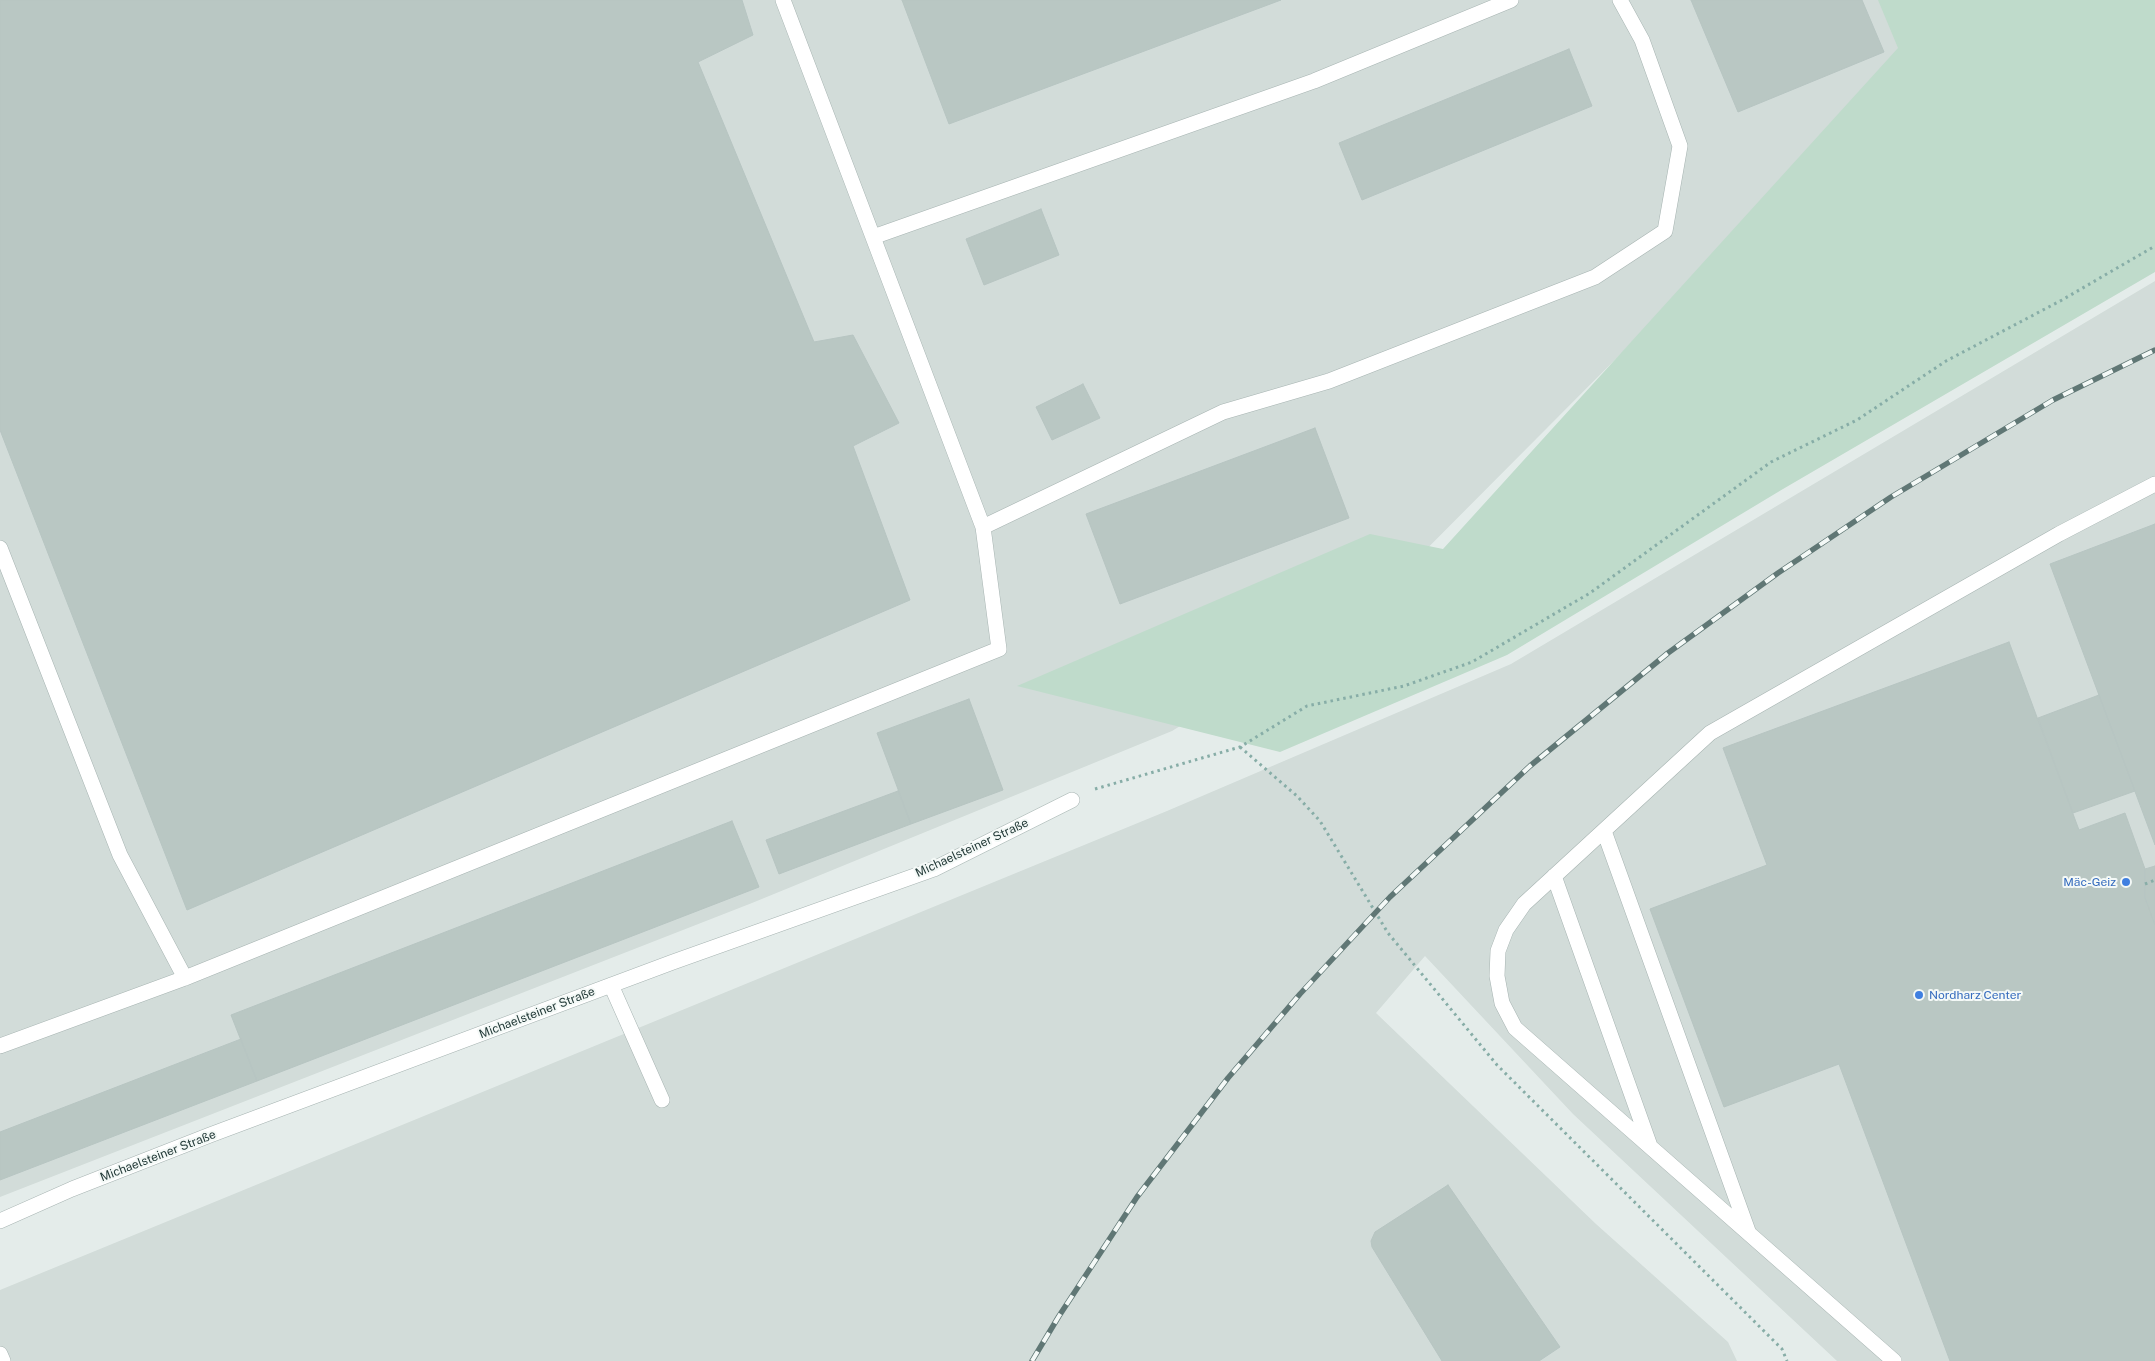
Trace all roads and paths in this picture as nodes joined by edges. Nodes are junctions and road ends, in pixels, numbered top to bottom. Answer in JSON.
{"nodes":[{"id":1,"x":783,"y":0,"type":"edge"},
{"id":2,"x":1511,"y":0,"type":"edge"},
{"id":3,"x":1620,"y":0,"type":"edge"},
{"id":4,"x":873,"y":237,"type":"junction"},
{"id":5,"x":2155,"y":246,"type":"edge"},
{"id":6,"x":2155,"y":484,"type":"edge"},
{"id":7,"x":983,"y":527,"type":"junction"},
{"id":8,"x":0,"y":548,"type":"edge"},
{"id":9,"x":1240,"y":747,"type":"junction"},
{"id":10,"x":1072,"y":800,"type":"joint"},
{"id":11,"x":1604,"y":830,"type":"junction"},
{"id":12,"x":1554,"y":876,"type":"junction"},
{"id":13,"x":2155,"y":880,"type":"edge"},
{"id":14,"x":2145,"y":884,"type":"dead end"},
{"id":15,"x":185,"y":978,"type":"junction"},
{"id":16,"x":611,"y":985,"type":"junction"},
{"id":17,"x":0,"y":1046,"type":"edge"},
{"id":18,"x":662,"y":1100,"type":"dead end"},
{"id":19,"x":1650,"y":1146,"type":"junction"},
{"id":20,"x":0,"y":1221,"type":"edge"},
{"id":21,"x":1749,"y":1233,"type":"junction"},
{"id":22,"x":0,"y":1354,"type":"edge"},
{"id":23,"x":3,"y":1361,"type":"edge"},
{"id":24,"x":1787,"y":1361,"type":"edge"},
{"id":25,"x":1894,"y":1361,"type":"edge"}],
"edges":[{"from":1,"to":4,"type":"lane"},
{"from":2,"to":4,"type":"lane"},
{"from":3,"to":7,"type":"lane"},
{"from":4,"to":7,"type":"lane"},
{"from":5,"to":9,"type":"path"},
{"from":6,"to":11,"type":"lane"},
{"from":7,"to":15,"type":"lane"},
{"from":8,"to":15,"type":"lane"},
{"from":9,"to":10,"type":"path"},
{"from":9,"to":24,"type":"path"},
{"from":10,"to":16,"type":"lane","name":"Michaelsteiner Straße"},
{"from":11,"to":12,"type":"lane"},
{"from":11,"to":21,"type":"lane"},
{"from":12,"to":19,"type":"lane"},
{"from":12,"to":19,"type":"lane"},
{"from":13,"to":14,"type":"path"},
{"from":15,"to":17,"type":"lane"},
{"from":16,"to":18,"type":"lane"},
{"from":16,"to":20,"type":"lane","name":"Michaelsteiner Straße"},
{"from":19,"to":21,"type":"lane"},
{"from":21,"to":25,"type":"lane"},
{"from":22,"to":23,"type":"lane"}]}
